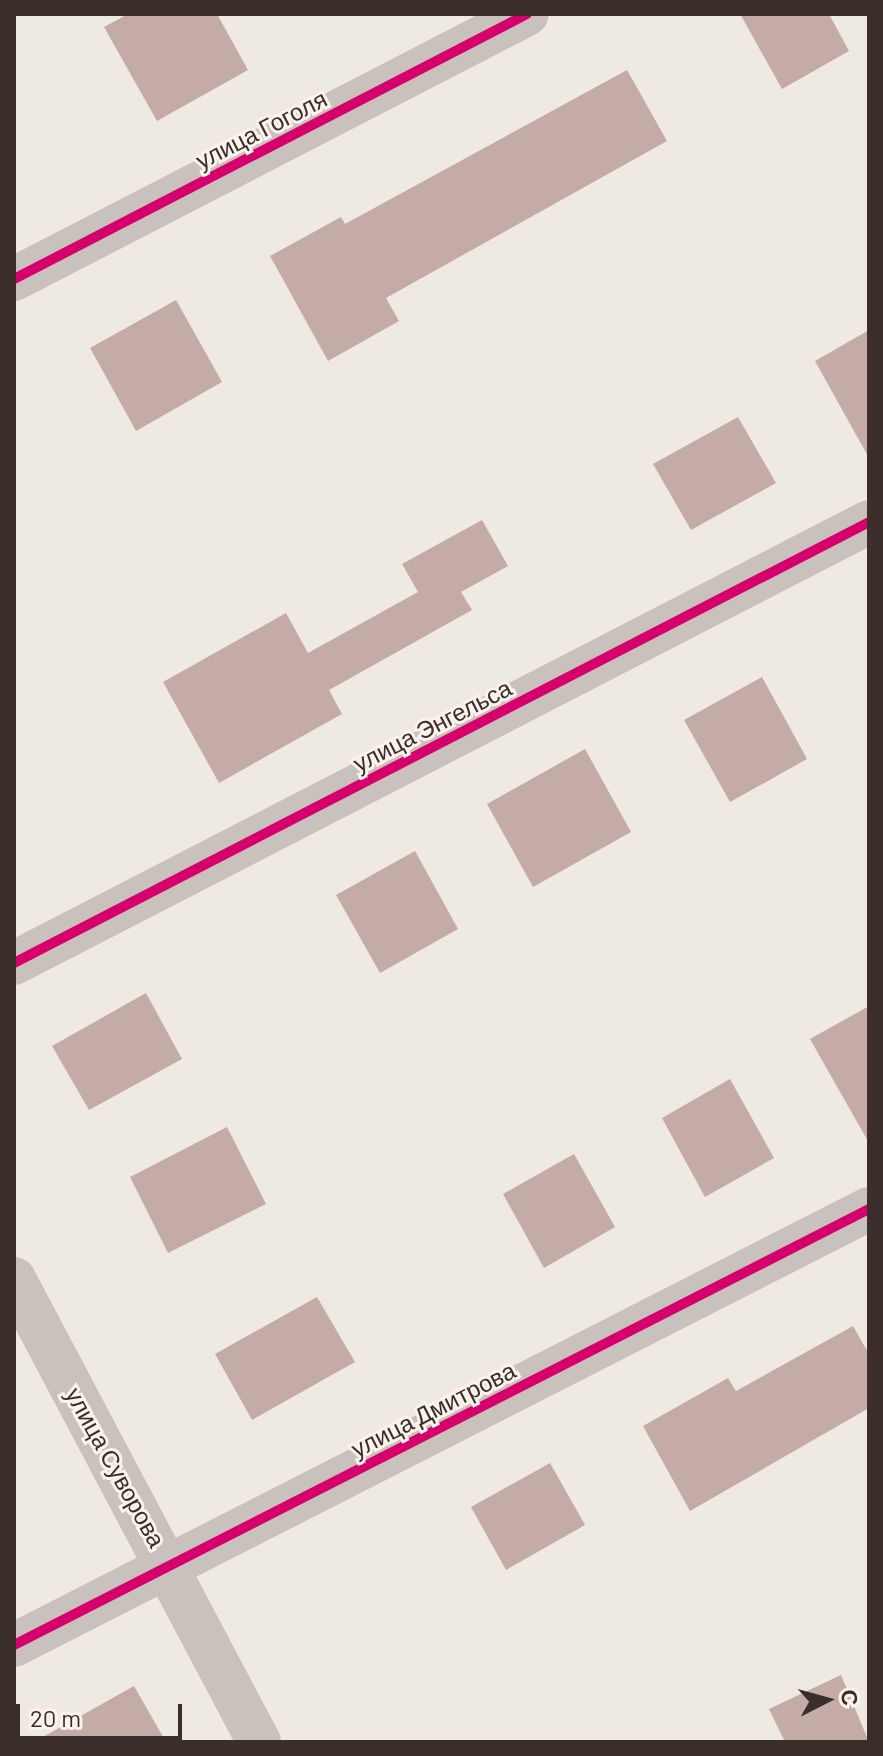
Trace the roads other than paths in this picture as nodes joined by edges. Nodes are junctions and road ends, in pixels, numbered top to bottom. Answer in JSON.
{"nodes":[{"id":1,"x":527,"y":14,"type":"edge"},
{"id":2,"x":14,"y":279,"type":"edge"},
{"id":3,"x":869,"y":522,"type":"edge"},
{"id":4,"x":14,"y":963,"type":"edge"},
{"id":5,"x":869,"y":1209,"type":"edge"},
{"id":6,"x":14,"y":1279,"type":"edge"},
{"id":7,"x":170,"y":1566,"type":"junction"},
{"id":8,"x":14,"y":1645,"type":"edge"},
{"id":9,"x":259,"y":1742,"type":"edge"}],
"edges":[{"from":1,"to":2,"type":"street","name":"улица Гоголя"},
{"from":3,"to":4,"type":"street","name":"улица Энгельса"},
{"from":5,"to":7,"type":"street","name":"улица Дмитрова"},
{"from":6,"to":7,"type":"street","name":"улица Суворова"},
{"from":7,"to":8,"type":"street","name":"улица Дмитрова"},
{"from":7,"to":9,"type":"street","name":"улица Суворова"}]}
